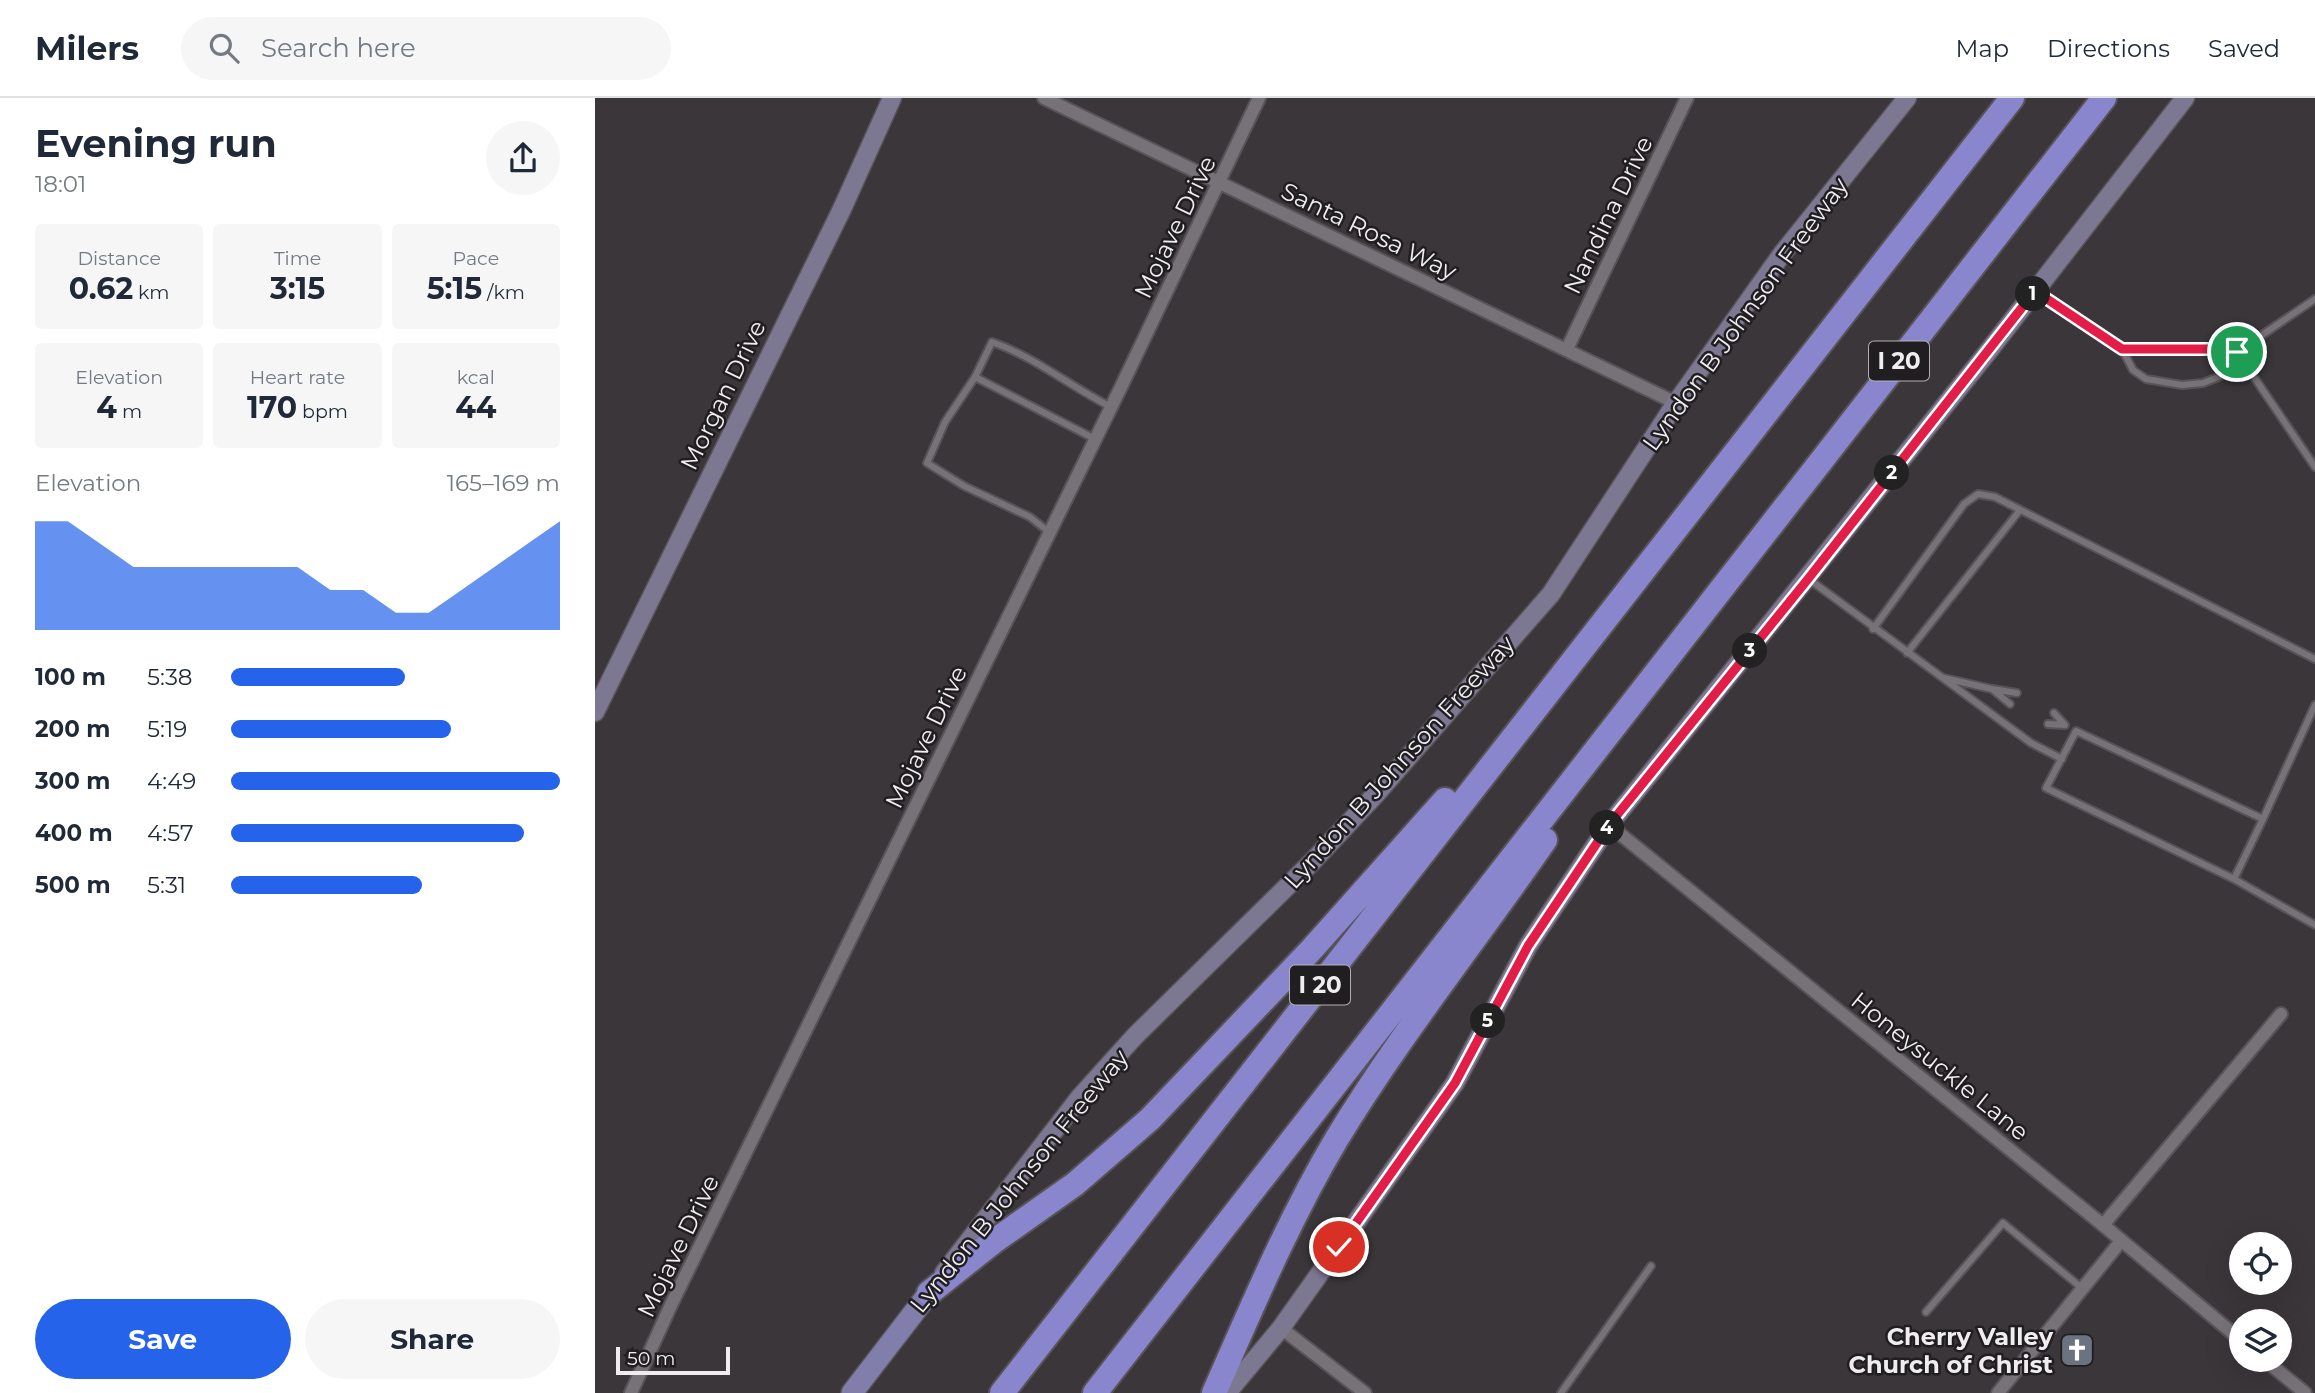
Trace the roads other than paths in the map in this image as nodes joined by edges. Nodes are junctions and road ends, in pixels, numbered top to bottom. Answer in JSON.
{"nodes":[{"id":1,"x":892,"y":98,"type":"edge"},
{"id":2,"x":1044,"y":98,"type":"edge"},
{"id":3,"x":1259,"y":98,"type":"edge"},
{"id":4,"x":1687,"y":98,"type":"edge"},
{"id":5,"x":1907,"y":98,"type":"edge"},
{"id":6,"x":2012,"y":98,"type":"edge"},
{"id":7,"x":2103,"y":98,"type":"edge"},
{"id":8,"x":2185,"y":98,"type":"edge"},
{"id":9,"x":1219,"y":183,"type":"junction"},
{"id":10,"x":2035,"y":291,"type":"junction"},
{"id":11,"x":2315,"y":299,"type":"edge"},
{"id":12,"x":1567,"y":349,"type":"junction"},
{"id":13,"x":2122,"y":349,"type":"junction"},
{"id":14,"x":2237,"y":352,"type":"junction"},
{"id":15,"x":2226,"y":357,"type":"junction"},
{"id":16,"x":975,"y":377,"type":"junction"},
{"id":17,"x":1676,"y":403,"type":"junction"},
{"id":18,"x":1111,"y":407,"type":"junction"},
{"id":19,"x":1095,"y":439,"type":"junction"},
{"id":20,"x":2315,"y":467,"type":"edge"},
{"id":21,"x":2020,"y":510,"type":"junction"},
{"id":22,"x":1049,"y":532,"type":"junction"},
{"id":23,"x":1639,"y":576,"type":"junction"},
{"id":24,"x":1808,"y":579,"type":"junction"},
{"id":25,"x":1695,"y":623,"type":"junction"},
{"id":26,"x":1873,"y":629,"type":"junction"},
{"id":27,"x":1907,"y":653,"type":"junction"},
{"id":28,"x":2315,"y":659,"type":"edge"},
{"id":29,"x":1939,"y":677,"type":"junction"},
{"id":30,"x":1992,"y":690,"type":"junction"},
{"id":31,"x":2017,"y":693,"type":"dead end"},
{"id":32,"x":2010,"y":704,"type":"dead end"},
{"id":33,"x":2315,"y":705,"type":"edge"},
{"id":34,"x":595,"y":712,"type":"edge"},
{"id":35,"x":2054,"y":713,"type":"dead end"},
{"id":36,"x":2048,"y":724,"type":"dead end"},
{"id":37,"x":2065,"y":725,"type":"junction"},
{"id":38,"x":2075,"y":731,"type":"junction"},
{"id":39,"x":2061,"y":759,"type":"junction"},
{"id":40,"x":2263,"y":819,"type":"junction"},
{"id":41,"x":1609,"y":825,"type":"junction"},
{"id":42,"x":2234,"y":879,"type":"junction"},
{"id":43,"x":2315,"y":925,"type":"edge"},
{"id":44,"x":2281,"y":1013,"type":"dead end"},
{"id":45,"x":2103,"y":1225,"type":"junction"},
{"id":46,"x":2121,"y":1241,"type":"junction"},
{"id":47,"x":1651,"y":1266,"type":"dead end"},
{"id":48,"x":2083,"y":1289,"type":"junction"},
{"id":49,"x":929,"y":1293,"type":"junction"},
{"id":50,"x":1926,"y":1312,"type":"dead end"},
{"id":51,"x":1281,"y":1328,"type":"junction"},
{"id":52,"x":2229,"y":1330,"type":"edge"},
{"id":53,"x":2280,"y":1372,"type":"edge"},
{"id":54,"x":631,"y":1393,"type":"edge"},
{"id":55,"x":852,"y":1393,"type":"edge"},
{"id":56,"x":1002,"y":1393,"type":"edge"},
{"id":57,"x":1095,"y":1393,"type":"edge"},
{"id":58,"x":1214,"y":1393,"type":"edge"},
{"id":59,"x":1227,"y":1393,"type":"edge"},
{"id":60,"x":1365,"y":1393,"type":"edge"},
{"id":61,"x":1561,"y":1393,"type":"edge"},
{"id":62,"x":1999,"y":1393,"type":"edge"},
{"id":63,"x":2305,"y":1393,"type":"edge"}],
"edges":[{"from":1,"to":34,"type":"main road","name":"Morgan Drive"},
{"from":2,"to":9,"type":"street","name":"Santa Rosa Way"},
{"from":3,"to":9,"type":"street","name":"Mojave Drive"},
{"from":4,"to":12,"type":"street","name":"Nandina Drive"},
{"from":5,"to":17,"type":"main road","name":"Lyndon B Johnson Freeway"},
{"from":6,"to":23,"type":"highway","number":"I 20"},
{"from":7,"to":25,"type":"highway","number":"I 20"},
{"from":8,"to":10,"type":"main road"},
{"from":9,"to":12,"type":"street","name":"Santa Rosa Way"},
{"from":9,"to":18,"type":"street","name":"Mojave Drive"},
{"from":10,"to":13,"type":"lane"},
{"from":10,"to":24,"type":"main road"},
{"from":11,"to":14,"type":"lane"},
{"from":12,"to":17,"type":"street","name":"Santa Rosa Way"},
{"from":13,"to":15,"type":"lane"},
{"from":13,"to":15,"type":"lane"},
{"from":14,"to":15,"type":"lane"},
{"from":14,"to":20,"type":"lane"},
{"from":16,"to":18,"type":"lane"},
{"from":16,"to":19,"type":"lane"},
{"from":16,"to":22,"type":"lane"},
{"from":17,"to":49,"type":"main road","name":"Lyndon B Johnson Freeway"},
{"from":18,"to":19,"type":"street","name":"Mojave Drive"},
{"from":19,"to":22,"type":"street","name":"Mojave Drive"},
{"from":21,"to":26,"type":"lane"},
{"from":21,"to":27,"type":"lane"},
{"from":21,"to":28,"type":"lane"},
{"from":22,"to":54,"type":"street","name":"Mojave Drive"},
{"from":23,"to":49,"type":"highway"},
{"from":23,"to":56,"type":"highway","number":"I 20"},
{"from":24,"to":26,"type":"lane"},
{"from":24,"to":41,"type":"main road"},
{"from":25,"to":57,"type":"highway","number":"I 20"},
{"from":25,"to":58,"type":"highway"},
{"from":26,"to":27,"type":"lane"},
{"from":27,"to":29,"type":"lane"},
{"from":29,"to":30,"type":"lane"},
{"from":29,"to":39,"type":"lane"},
{"from":30,"to":31,"type":"lane"},
{"from":30,"to":32,"type":"lane"},
{"from":33,"to":40,"type":"lane"},
{"from":35,"to":37,"type":"lane"},
{"from":36,"to":37,"type":"lane"},
{"from":37,"to":38,"type":"lane"},
{"from":38,"to":39,"type":"lane"},
{"from":38,"to":40,"type":"lane"},
{"from":39,"to":42,"type":"lane"},
{"from":40,"to":42,"type":"lane"},
{"from":41,"to":45,"type":"street","name":"Honeysuckle Lane"},
{"from":41,"to":51,"type":"main road"},
{"from":42,"to":43,"type":"lane"},
{"from":44,"to":45,"type":"street"},
{"from":45,"to":46,"type":"street","name":"Honeysuckle Lane"},
{"from":46,"to":48,"type":"street"},
{"from":46,"to":52,"type":"street","name":"Honeysuckle Lane"},
{"from":47,"to":61,"type":"lane"},
{"from":48,"to":50,"type":"lane"},
{"from":48,"to":62,"type":"street"},
{"from":49,"to":55,"type":"main road","name":"Lyndon B Johnson Freeway"},
{"from":51,"to":59,"type":"main road"},
{"from":51,"to":60,"type":"street"},
{"from":53,"to":63,"type":"street"}]}
